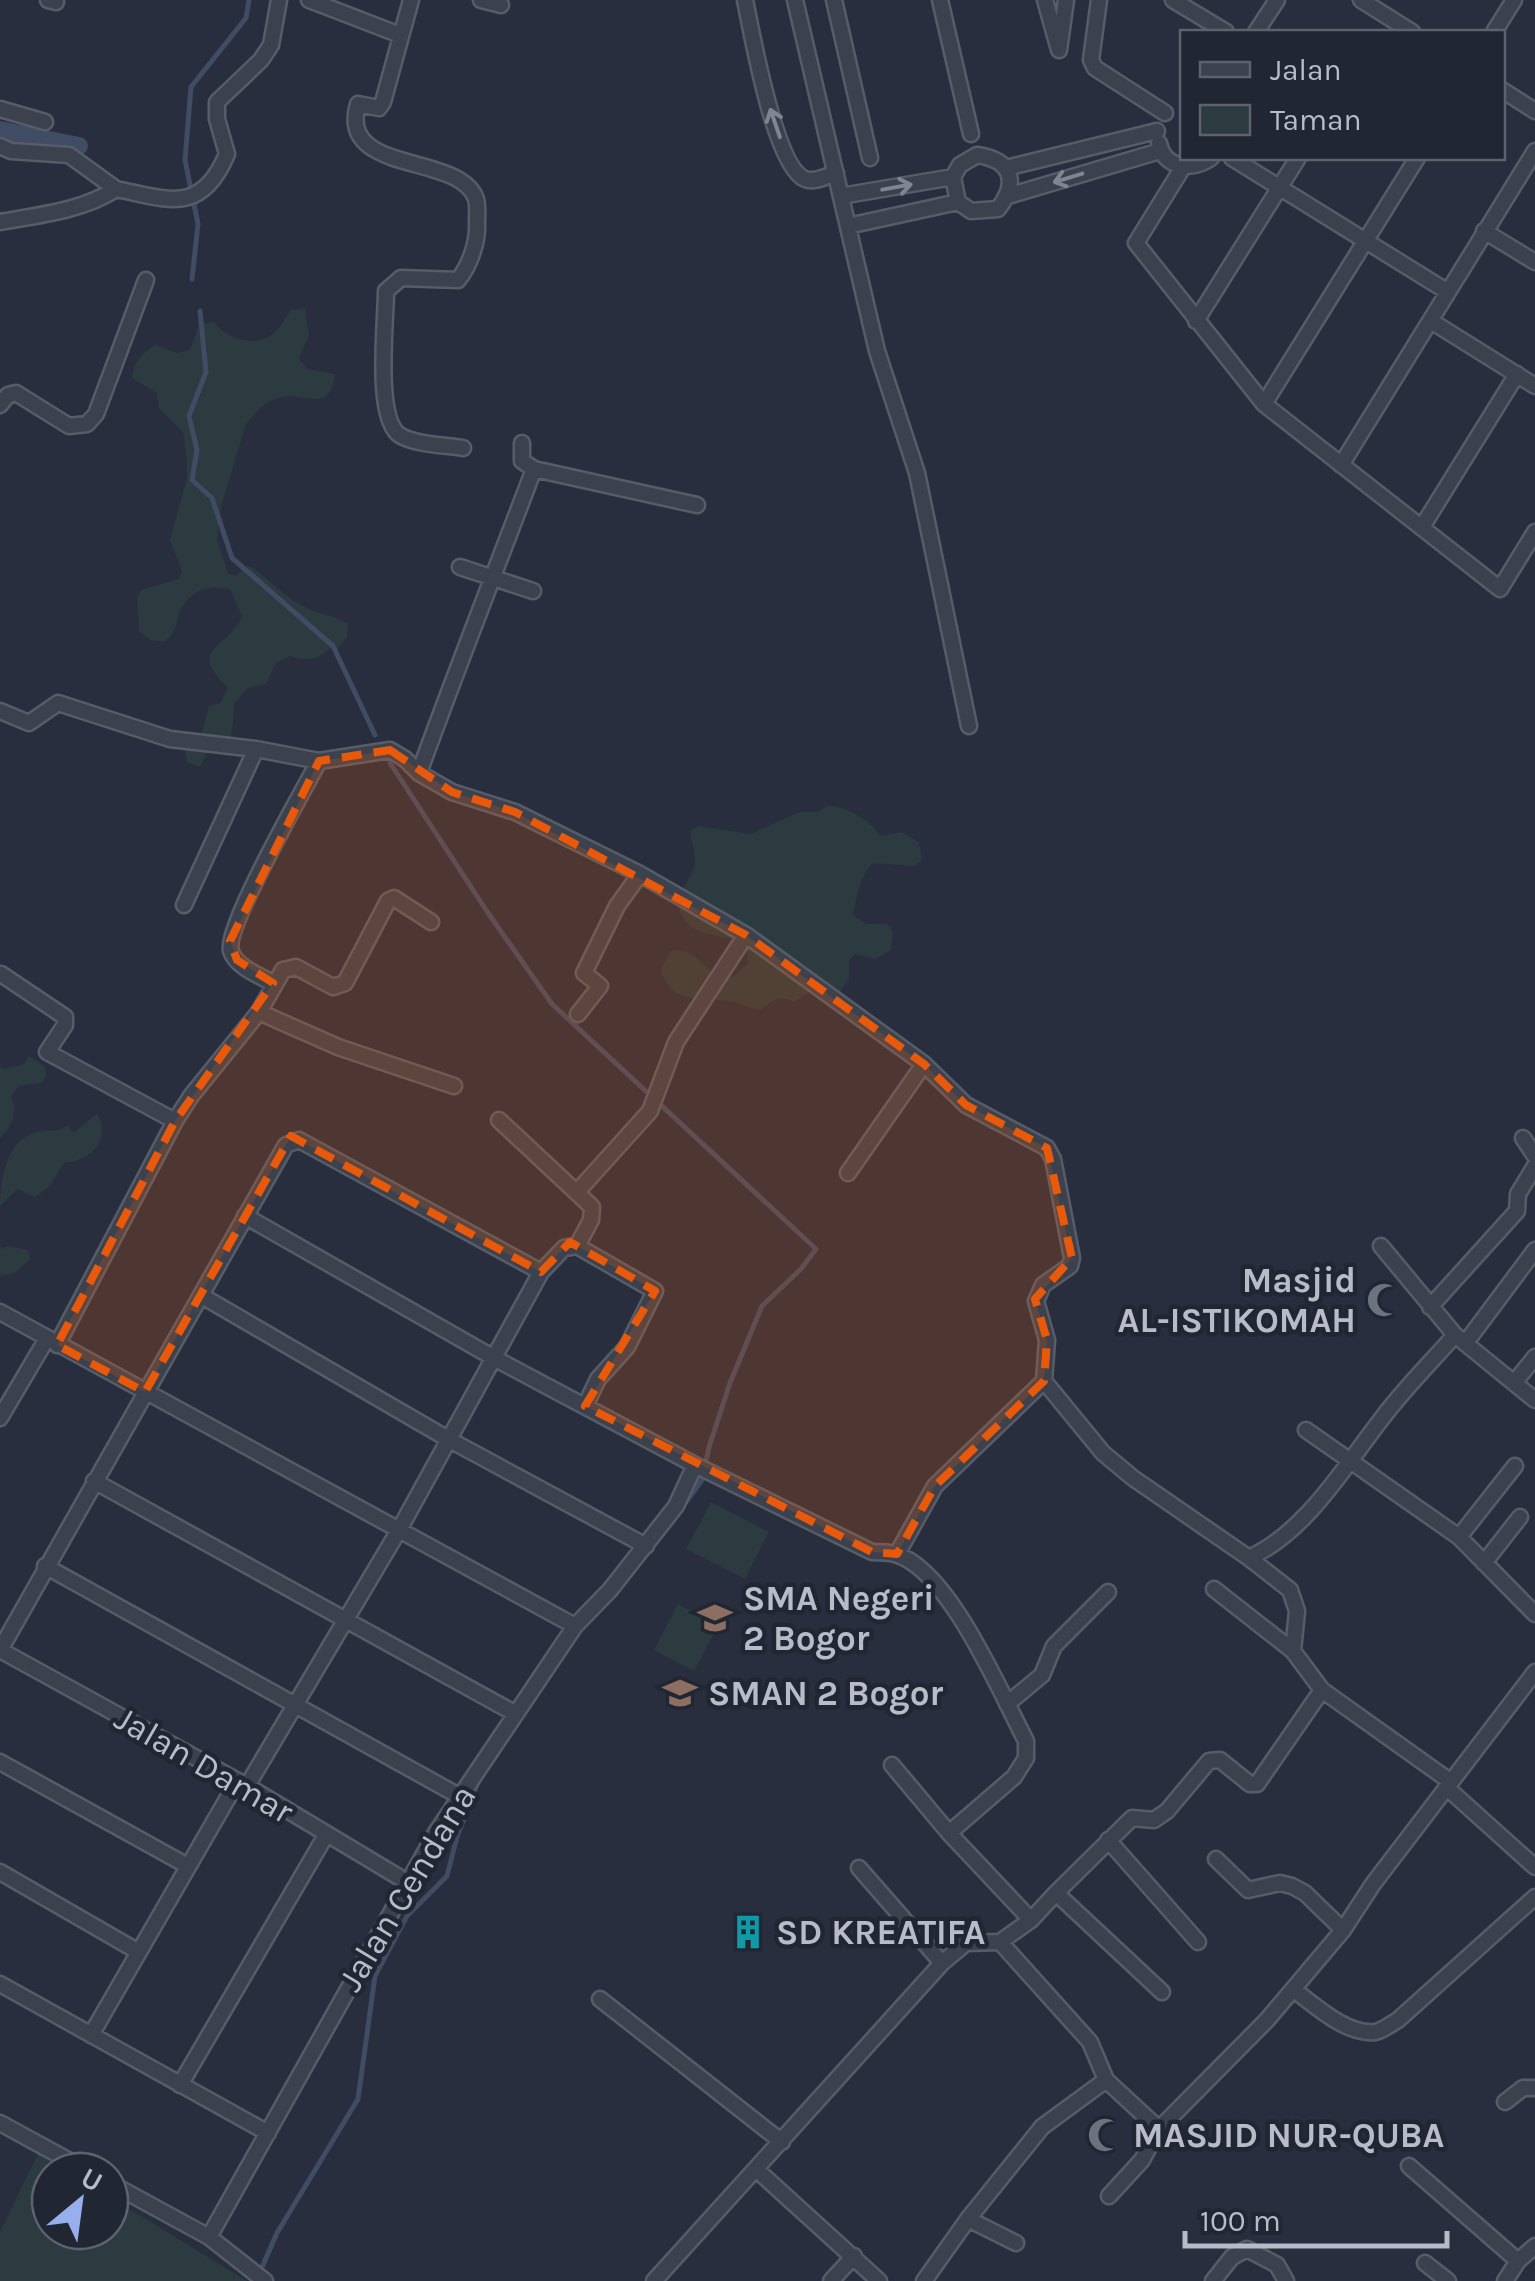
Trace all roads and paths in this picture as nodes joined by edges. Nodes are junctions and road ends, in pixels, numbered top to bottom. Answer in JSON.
{"nodes":[{"id":1,"x":279,"y":0,"type":"edge"},
{"id":2,"x":309,"y":0,"type":"edge"},
{"id":3,"x":411,"y":0,"type":"edge"},
{"id":4,"x":481,"y":0,"type":"edge"},
{"id":5,"x":744,"y":0,"type":"edge"},
{"id":6,"x":795,"y":0,"type":"edge"},
{"id":7,"x":834,"y":0,"type":"edge"},
{"id":8,"x":940,"y":0,"type":"edge"},
{"id":9,"x":1045,"y":0,"type":"edge"},
{"id":10,"x":1066,"y":0,"type":"edge"},
{"id":11,"x":1098,"y":0,"type":"edge"},
{"id":12,"x":1173,"y":0,"type":"edge"},
{"id":13,"x":1277,"y":0,"type":"edge"},
{"id":14,"x":1514,"y":0,"type":"edge"},
{"id":15,"x":1365,"y":1,"type":"edge"},
{"id":16,"x":502,"y":6,"type":"dead end"},
{"id":17,"x":1388,"y":17,"type":"junction"},
{"id":18,"x":1223,"y":30,"type":"edge"},
{"id":19,"x":1257,"y":30,"type":"edge"},
{"id":20,"x":1379,"y":30,"type":"edge"},
{"id":21,"x":1409,"y":30,"type":"edge"},
{"id":22,"x":1495,"y":30,"type":"edge"},
{"id":23,"x":400,"y":35,"type":"junction"},
{"id":24,"x":1505,"y":92,"type":"edge"},
{"id":25,"x":1180,"y":107,"type":"edge"},
{"id":26,"x":0,"y":109,"type":"edge"},
{"id":27,"x":1535,"y":111,"type":"edge"},
{"id":28,"x":1165,"y":114,"type":"junction"},
{"id":29,"x":44,"y":122,"type":"dead end"},
{"id":30,"x":1157,"y":131,"type":"junction"},
{"id":31,"x":971,"y":134,"type":"dead end"},
{"id":32,"x":0,"y":146,"type":"edge"},
{"id":33,"x":1160,"y":151,"type":"junction"},
{"id":34,"x":1535,"y":151,"type":"edge"},
{"id":35,"x":870,"y":158,"type":"dead end"},
{"id":36,"x":1208,"y":160,"type":"edge"},
{"id":37,"x":1235,"y":160,"type":"edge"},
{"id":38,"x":1297,"y":160,"type":"edge"},
{"id":39,"x":1417,"y":160,"type":"edge"},
{"id":40,"x":1183,"y":167,"type":"junction"},
{"id":41,"x":1006,"y":168,"type":"junction"},
{"id":42,"x":836,"y":173,"type":"junction"},
{"id":43,"x":953,"y":177,"type":"junction"},
{"id":44,"x":1280,"y":187,"type":"junction"},
{"id":45,"x":116,"y":189,"type":"junction"},
{"id":46,"x":841,"y":196,"type":"junction"},
{"id":47,"x":1008,"y":196,"type":"junction"},
{"id":48,"x":958,"y":202,"type":"junction"},
{"id":49,"x":0,"y":222,"type":"edge"},
{"id":50,"x":848,"y":226,"type":"junction"},
{"id":51,"x":1484,"y":231,"type":"junction"},
{"id":52,"x":1367,"y":242,"type":"junction"},
{"id":53,"x":1535,"y":262,"type":"edge"},
{"id":54,"x":146,"y":280,"type":"dead end"},
{"id":55,"x":1448,"y":292,"type":"junction"},
{"id":56,"x":1196,"y":321,"type":"junction"},
{"id":57,"x":1430,"y":321,"type":"junction"},
{"id":58,"x":1517,"y":374,"type":"junction"},
{"id":59,"x":1535,"y":386,"type":"edge"},
{"id":60,"x":1264,"y":404,"type":"junction"},
{"id":61,"x":0,"y":405,"type":"edge"},
{"id":62,"x":522,"y":444,"type":"dead end"},
{"id":63,"x":464,"y":448,"type":"dead end"},
{"id":64,"x":1342,"y":465,"type":"junction"},
{"id":65,"x":534,"y":470,"type":"junction"},
{"id":66,"x":697,"y":505,"type":"dead end"},
{"id":67,"x":1422,"y":527,"type":"junction"},
{"id":68,"x":1535,"y":532,"type":"edge"},
{"id":69,"x":460,"y":567,"type":"dead end"},
{"id":70,"x":493,"y":580,"type":"junction"},
{"id":71,"x":533,"y":591,"type":"dead end"},
{"id":72,"x":0,"y":712,"type":"edge"},
{"id":73,"x":970,"y":726,"type":"dead end"},
{"id":74,"x":256,"y":749,"type":"junction"},
{"id":75,"x":319,"y":761,"type":"junction"},
{"id":76,"x":419,"y":774,"type":"junction"},
{"id":77,"x":640,"y":874,"type":"junction"},
{"id":78,"x":184,"y":905,"type":"dead end"},
{"id":79,"x":431,"y":922,"type":"dead end"},
{"id":80,"x":746,"y":935,"type":"junction"},
{"id":81,"x":1,"y":974,"type":"edge"},
{"id":82,"x":273,"y":983,"type":"junction"},
{"id":83,"x":259,"y":1012,"type":"junction"},
{"id":84,"x":578,"y":1014,"type":"dead end"},
{"id":85,"x":924,"y":1064,"type":"junction"},
{"id":86,"x":454,"y":1086,"type":"dead end"},
{"id":87,"x":499,"y":1120,"type":"dead end"},
{"id":88,"x":175,"y":1121,"type":"junction"},
{"id":89,"x":1522,"y":1138,"type":"dead end"},
{"id":90,"x":1535,"y":1156,"type":"edge"},
{"id":91,"x":1535,"y":1166,"type":"edge"},
{"id":92,"x":848,"y":1172,"type":"dead end"},
{"id":93,"x":576,"y":1192,"type":"junction"},
{"id":94,"x":245,"y":1216,"type":"junction"},
{"id":95,"x":577,"y":1246,"type":"junction"},
{"id":96,"x":1380,"y":1246,"type":"dead end"},
{"id":97,"x":1535,"y":1250,"type":"edge"},
{"id":98,"x":541,"y":1272,"type":"junction"},
{"id":99,"x":202,"y":1296,"type":"junction"},
{"id":100,"x":1430,"y":1306,"type":"junction"},
{"id":101,"x":0,"y":1312,"type":"edge"},
{"id":102,"x":1461,"y":1338,"type":"junction"},
{"id":103,"x":51,"y":1342,"type":"junction"},
{"id":104,"x":1535,"y":1357,"type":"edge"},
{"id":105,"x":494,"y":1358,"type":"junction"},
{"id":106,"x":1044,"y":1381,"type":"junction"},
{"id":107,"x":1514,"y":1383,"type":"junction"},
{"id":108,"x":145,"y":1392,"type":"junction"},
{"id":109,"x":1535,"y":1400,"type":"edge"},
{"id":110,"x":585,"y":1406,"type":"junction"},
{"id":111,"x":0,"y":1418,"type":"edge"},
{"id":112,"x":1306,"y":1430,"type":"dead end"},
{"id":113,"x":448,"y":1439,"type":"junction"},
{"id":114,"x":1352,"y":1461,"type":"junction"},
{"id":115,"x":698,"y":1466,"type":"junction"},
{"id":116,"x":1515,"y":1466,"type":"dead end"},
{"id":117,"x":94,"y":1482,"type":"junction"},
{"id":118,"x":1520,"y":1517,"type":"dead end"},
{"id":119,"x":399,"y":1530,"type":"junction"},
{"id":120,"x":1460,"y":1538,"type":"junction"},
{"id":121,"x":646,"y":1546,"type":"junction"},
{"id":122,"x":897,"y":1554,"type":"junction"},
{"id":123,"x":1249,"y":1558,"type":"junction"},
{"id":124,"x":1484,"y":1563,"type":"junction"},
{"id":125,"x":46,"y":1566,"type":"junction"},
{"id":126,"x":1214,"y":1589,"type":"dead end"},
{"id":127,"x":1108,"y":1592,"type":"dead end"},
{"id":128,"x":1535,"y":1614,"type":"edge"},
{"id":129,"x":345,"y":1622,"type":"junction"},
{"id":130,"x":575,"y":1626,"type":"junction"},
{"id":131,"x":0,"y":1650,"type":"edge"},
{"id":132,"x":1293,"y":1651,"type":"junction"},
{"id":133,"x":1535,"y":1672,"type":"edge"},
{"id":134,"x":1322,"y":1690,"type":"junction"},
{"id":135,"x":297,"y":1704,"type":"junction"},
{"id":136,"x":1007,"y":1704,"type":"junction"},
{"id":137,"x":516,"y":1714,"type":"junction"},
{"id":138,"x":0,"y":1762,"type":"edge"},
{"id":139,"x":892,"y":1765,"type":"dead end"},
{"id":140,"x":242,"y":1784,"type":"junction"},
{"id":141,"x":1448,"y":1784,"type":"junction"},
{"id":142,"x":459,"y":1796,"type":"junction"},
{"id":143,"x":949,"y":1833,"type":"junction"},
{"id":144,"x":326,"y":1835,"type":"junction"},
{"id":145,"x":1108,"y":1840,"type":"junction"},
{"id":146,"x":1216,"y":1859,"type":"dead end"},
{"id":147,"x":186,"y":1866,"type":"junction"},
{"id":148,"x":1535,"y":1867,"type":"edge"},
{"id":149,"x":859,"y":1868,"type":"dead end"},
{"id":150,"x":0,"y":1872,"type":"edge"},
{"id":151,"x":406,"y":1882,"type":"junction"},
{"id":152,"x":1056,"y":1893,"type":"junction"},
{"id":153,"x":1535,"y":1897,"type":"edge"},
{"id":154,"x":1031,"y":1920,"type":"junction"},
{"id":155,"x":1343,"y":1930,"type":"junction"},
{"id":156,"x":1000,"y":1942,"type":"junction"},
{"id":157,"x":1198,"y":1942,"type":"dead end"},
{"id":158,"x":137,"y":1951,"type":"junction"},
{"id":159,"x":942,"y":1963,"type":"junction"},
{"id":160,"x":1,"y":1986,"type":"edge"},
{"id":161,"x":1294,"y":1990,"type":"junction"},
{"id":162,"x":1162,"y":1992,"type":"dead end"},
{"id":163,"x":600,"y":1999,"type":"dead end"},
{"id":164,"x":91,"y":2035,"type":"junction"},
{"id":165,"x":1106,"y":2080,"type":"junction"},
{"id":166,"x":180,"y":2086,"type":"junction"},
{"id":167,"x":1535,"y":2088,"type":"edge"},
{"id":168,"x":1505,"y":2102,"type":"dead end"},
{"id":169,"x":0,"y":2123,"type":"edge"},
{"id":170,"x":1159,"y":2129,"type":"junction"},
{"id":171,"x":268,"y":2134,"type":"junction"},
{"id":172,"x":782,"y":2142,"type":"junction"},
{"id":173,"x":51,"y":2151,"type":"edge"},
{"id":174,"x":1410,"y":2166,"type":"dead end"},
{"id":175,"x":758,"y":2170,"type":"junction"},
{"id":176,"x":130,"y":2194,"type":"edge"},
{"id":177,"x":1109,"y":2196,"type":"dead end"},
{"id":178,"x":968,"y":2220,"type":"junction"},
{"id":179,"x":209,"y":2237,"type":"junction"},
{"id":180,"x":1016,"y":2244,"type":"dead end"},
{"id":181,"x":1535,"y":2246,"type":"edge"},
{"id":182,"x":854,"y":2256,"type":"junction"},
{"id":183,"x":1518,"y":2261,"type":"junction"},
{"id":184,"x":1425,"y":2263,"type":"dead end"},
{"id":185,"x":265,"y":2281,"type":"edge"},
{"id":186,"x":654,"y":2281,"type":"edge"},
{"id":187,"x":830,"y":2281,"type":"edge"},
{"id":188,"x":879,"y":2281,"type":"edge"},
{"id":189,"x":924,"y":2281,"type":"edge"},
{"id":190,"x":1213,"y":2281,"type":"edge"},
{"id":191,"x":1286,"y":2281,"type":"edge"},
{"id":192,"x":1448,"y":2281,"type":"edge"},
{"id":193,"x":1505,"y":2281,"type":"edge"}],
"edges":[{"from":1,"to":45,"type":"street"},
{"from":2,"to":23,"type":"street"},
{"from":3,"to":23,"type":"street"},
{"from":4,"to":16,"type":"street"},
{"from":42,"to":5,"type":"street","one_way":true},
{"from":6,"to":42,"type":"street"},
{"from":7,"to":35,"type":"street"},
{"from":8,"to":31,"type":"street"},
{"from":9,"to":10,"type":"street"},
{"from":11,"to":28,"type":"street"},
{"from":12,"to":18,"type":"street"},
{"from":13,"to":19,"type":"street"},
{"from":14,"to":22,"type":"street"},
{"from":15,"to":17,"type":"street"},
{"from":17,"to":20,"type":"street"},
{"from":17,"to":21,"type":"street"},
{"from":23,"to":63,"type":"street"},
{"from":24,"to":27,"type":"street"},
{"from":25,"to":28,"type":"street"},
{"from":26,"to":29,"type":"street"},
{"from":28,"to":30,"type":"street"},
{"from":30,"to":33,"type":"street"},
{"from":30,"to":41,"type":"street"},
{"from":32,"to":45,"type":"street"},
{"from":33,"to":40,"type":"street"},
{"from":33,"to":47,"type":"street","one_way":true},
{"from":34,"to":51,"type":"street"},
{"from":36,"to":40,"type":"street"},
{"from":37,"to":44,"type":"street"},
{"from":38,"to":44,"type":"street"},
{"from":39,"to":52,"type":"street"},
{"from":40,"to":56,"type":"street"},
{"from":41,"to":43,"type":"street"},
{"from":41,"to":47,"type":"street"},
{"from":42,"to":46,"type":"street"},
{"from":46,"to":43,"type":"street","one_way":true},
{"from":43,"to":48,"type":"street"},
{"from":44,"to":52,"type":"street"},
{"from":44,"to":56,"type":"street"},
{"from":45,"to":49,"type":"street"},
{"from":46,"to":50,"type":"street"},
{"from":47,"to":48,"type":"street"},
{"from":48,"to":50,"type":"street"},
{"from":50,"to":73,"type":"street"},
{"from":51,"to":53,"type":"street"},
{"from":51,"to":55,"type":"street"},
{"from":52,"to":55,"type":"street"},
{"from":52,"to":60,"type":"street"},
{"from":54,"to":61,"type":"street"},
{"from":55,"to":57,"type":"street"},
{"from":56,"to":60,"type":"street"},
{"from":57,"to":58,"type":"street"},
{"from":57,"to":64,"type":"street"},
{"from":58,"to":59,"type":"street"},
{"from":58,"to":67,"type":"street"},
{"from":60,"to":64,"type":"street"},
{"from":62,"to":65,"type":"street"},
{"from":64,"to":67,"type":"street"},
{"from":65,"to":66,"type":"street"},
{"from":65,"to":70,"type":"street"},
{"from":67,"to":68,"type":"street"},
{"from":69,"to":70,"type":"street"},
{"from":70,"to":71,"type":"street"},
{"from":70,"to":76,"type":"street"},
{"from":72,"to":74,"type":"street"},
{"from":74,"to":75,"type":"street"},
{"from":74,"to":78,"type":"street"},
{"from":75,"to":76,"type":"street"},
{"from":75,"to":82,"type":"street"},
{"from":76,"to":77,"type":"street"},
{"from":77,"to":80,"type":"street"},
{"from":77,"to":84,"type":"street"},
{"from":79,"to":82,"type":"street"},
{"from":80,"to":85,"type":"street"},
{"from":80,"to":93,"type":"street"},
{"from":81,"to":88,"type":"street"},
{"from":82,"to":83,"type":"street"},
{"from":83,"to":86,"type":"street"},
{"from":83,"to":88,"type":"street"},
{"from":85,"to":92,"type":"street"},
{"from":85,"to":106,"type":"street"},
{"from":87,"to":93,"type":"street"},
{"from":88,"to":103,"type":"street"},
{"from":89,"to":90,"type":"street"},
{"from":91,"to":100,"type":"street"},
{"from":93,"to":95,"type":"street"},
{"from":94,"to":98,"type":"street"},
{"from":94,"to":99,"type":"street"},
{"from":94,"to":105,"type":"street"},
{"from":95,"to":98,"type":"street"},
{"from":95,"to":110,"type":"street"},
{"from":96,"to":100,"type":"street"},
{"from":97,"to":102,"type":"street"},
{"from":98,"to":105,"type":"street"},
{"from":99,"to":108,"type":"street"},
{"from":99,"to":113,"type":"street"},
{"from":100,"to":102,"type":"street"},
{"from":101,"to":103,"type":"street"},
{"from":102,"to":107,"type":"street"},
{"from":102,"to":114,"type":"street"},
{"from":103,"to":108,"type":"street"},
{"from":103,"to":111,"type":"street"},
{"from":104,"to":107,"type":"street"},
{"from":105,"to":110,"type":"street"},
{"from":105,"to":113,"type":"street"},
{"from":106,"to":122,"type":"street"},
{"from":106,"to":123,"type":"street"},
{"from":107,"to":109,"type":"street"},
{"from":108,"to":117,"type":"street"},
{"from":108,"to":119,"type":"street"},
{"from":110,"to":115,"type":"street"},
{"from":112,"to":114,"type":"street"},
{"from":113,"to":119,"type":"street"},
{"from":113,"to":121,"type":"street"},
{"from":114,"to":120,"type":"street"},
{"from":114,"to":123,"type":"street"},
{"from":115,"to":121,"type":"street","name":"Jalan Cendana"},
{"from":115,"to":122,"type":"street"},
{"from":116,"to":120,"type":"street"},
{"from":117,"to":125,"type":"street"},
{"from":117,"to":129,"type":"street"},
{"from":118,"to":124,"type":"street"},
{"from":119,"to":129,"type":"street"},
{"from":119,"to":130,"type":"street"},
{"from":120,"to":124,"type":"street"},
{"from":121,"to":130,"type":"street","name":"Jalan Cendana"},
{"from":122,"to":136,"type":"street"},
{"from":123,"to":132,"type":"street"},
{"from":124,"to":128,"type":"street"},
{"from":125,"to":131,"type":"street"},
{"from":125,"to":135,"type":"street"},
{"from":126,"to":132,"type":"street"},
{"from":127,"to":136,"type":"street"},
{"from":129,"to":135,"type":"street"},
{"from":129,"to":137,"type":"street"},
{"from":130,"to":137,"type":"street","name":"Jalan Cendana"},
{"from":131,"to":140,"type":"street","name":"Jalan Damar"},
{"from":132,"to":134,"type":"street"},
{"from":133,"to":141,"type":"street"},
{"from":134,"to":141,"type":"street"},
{"from":134,"to":145,"type":"street"},
{"from":135,"to":140,"type":"street"},
{"from":135,"to":142,"type":"street"},
{"from":136,"to":143,"type":"street"},
{"from":137,"to":142,"type":"street","name":"Jalan Cendana"},
{"from":138,"to":147,"type":"street"},
{"from":139,"to":143,"type":"street"},
{"from":140,"to":144,"type":"street","name":"Jalan Damar"},
{"from":140,"to":147,"type":"street"},
{"from":141,"to":148,"type":"street"},
{"from":141,"to":155,"type":"street"},
{"from":142,"to":151,"type":"street","name":"Jalan Cendana"},
{"from":143,"to":154,"type":"street"},
{"from":144,"to":151,"type":"street","name":"Jalan Damar"},
{"from":144,"to":166,"type":"street"},
{"from":145,"to":152,"type":"street"},
{"from":145,"to":157,"type":"street"},
{"from":146,"to":155,"type":"street"},
{"from":147,"to":158,"type":"street"},
{"from":149,"to":159,"type":"street"},
{"from":150,"to":158,"type":"street"},
{"from":151,"to":171,"type":"street","name":"Jalan Cendana"},
{"from":152,"to":154,"type":"street"},
{"from":152,"to":162,"type":"street"},
{"from":153,"to":161,"type":"street"},
{"from":154,"to":156,"type":"street"},
{"from":155,"to":161,"type":"street"},
{"from":156,"to":159,"type":"street"},
{"from":156,"to":165,"type":"street"},
{"from":158,"to":164,"type":"street"},
{"from":159,"to":172,"type":"street"},
{"from":160,"to":164,"type":"street"},
{"from":161,"to":170,"type":"street"},
{"from":163,"to":172,"type":"street"},
{"from":164,"to":166,"type":"street"},
{"from":165,"to":170,"type":"street"},
{"from":165,"to":178,"type":"street"},
{"from":166,"to":171,"type":"street"},
{"from":167,"to":168,"type":"street"},
{"from":169,"to":173,"type":"street"},
{"from":170,"to":177,"type":"street"},
{"from":171,"to":179,"type":"street","name":"Jalan Cendana"},
{"from":172,"to":175,"type":"street"},
{"from":174,"to":183,"type":"street"},
{"from":175,"to":182,"type":"street"},
{"from":175,"to":186,"type":"street"},
{"from":176,"to":179,"type":"street"},
{"from":178,"to":180,"type":"street"},
{"from":178,"to":189,"type":"street"},
{"from":179,"to":185,"type":"street"},
{"from":181,"to":183,"type":"street"},
{"from":182,"to":187,"type":"street"},
{"from":182,"to":188,"type":"street"},
{"from":183,"to":193,"type":"street"},
{"from":184,"to":192,"type":"street"},
{"from":190,"to":191,"type":"street"}]}
